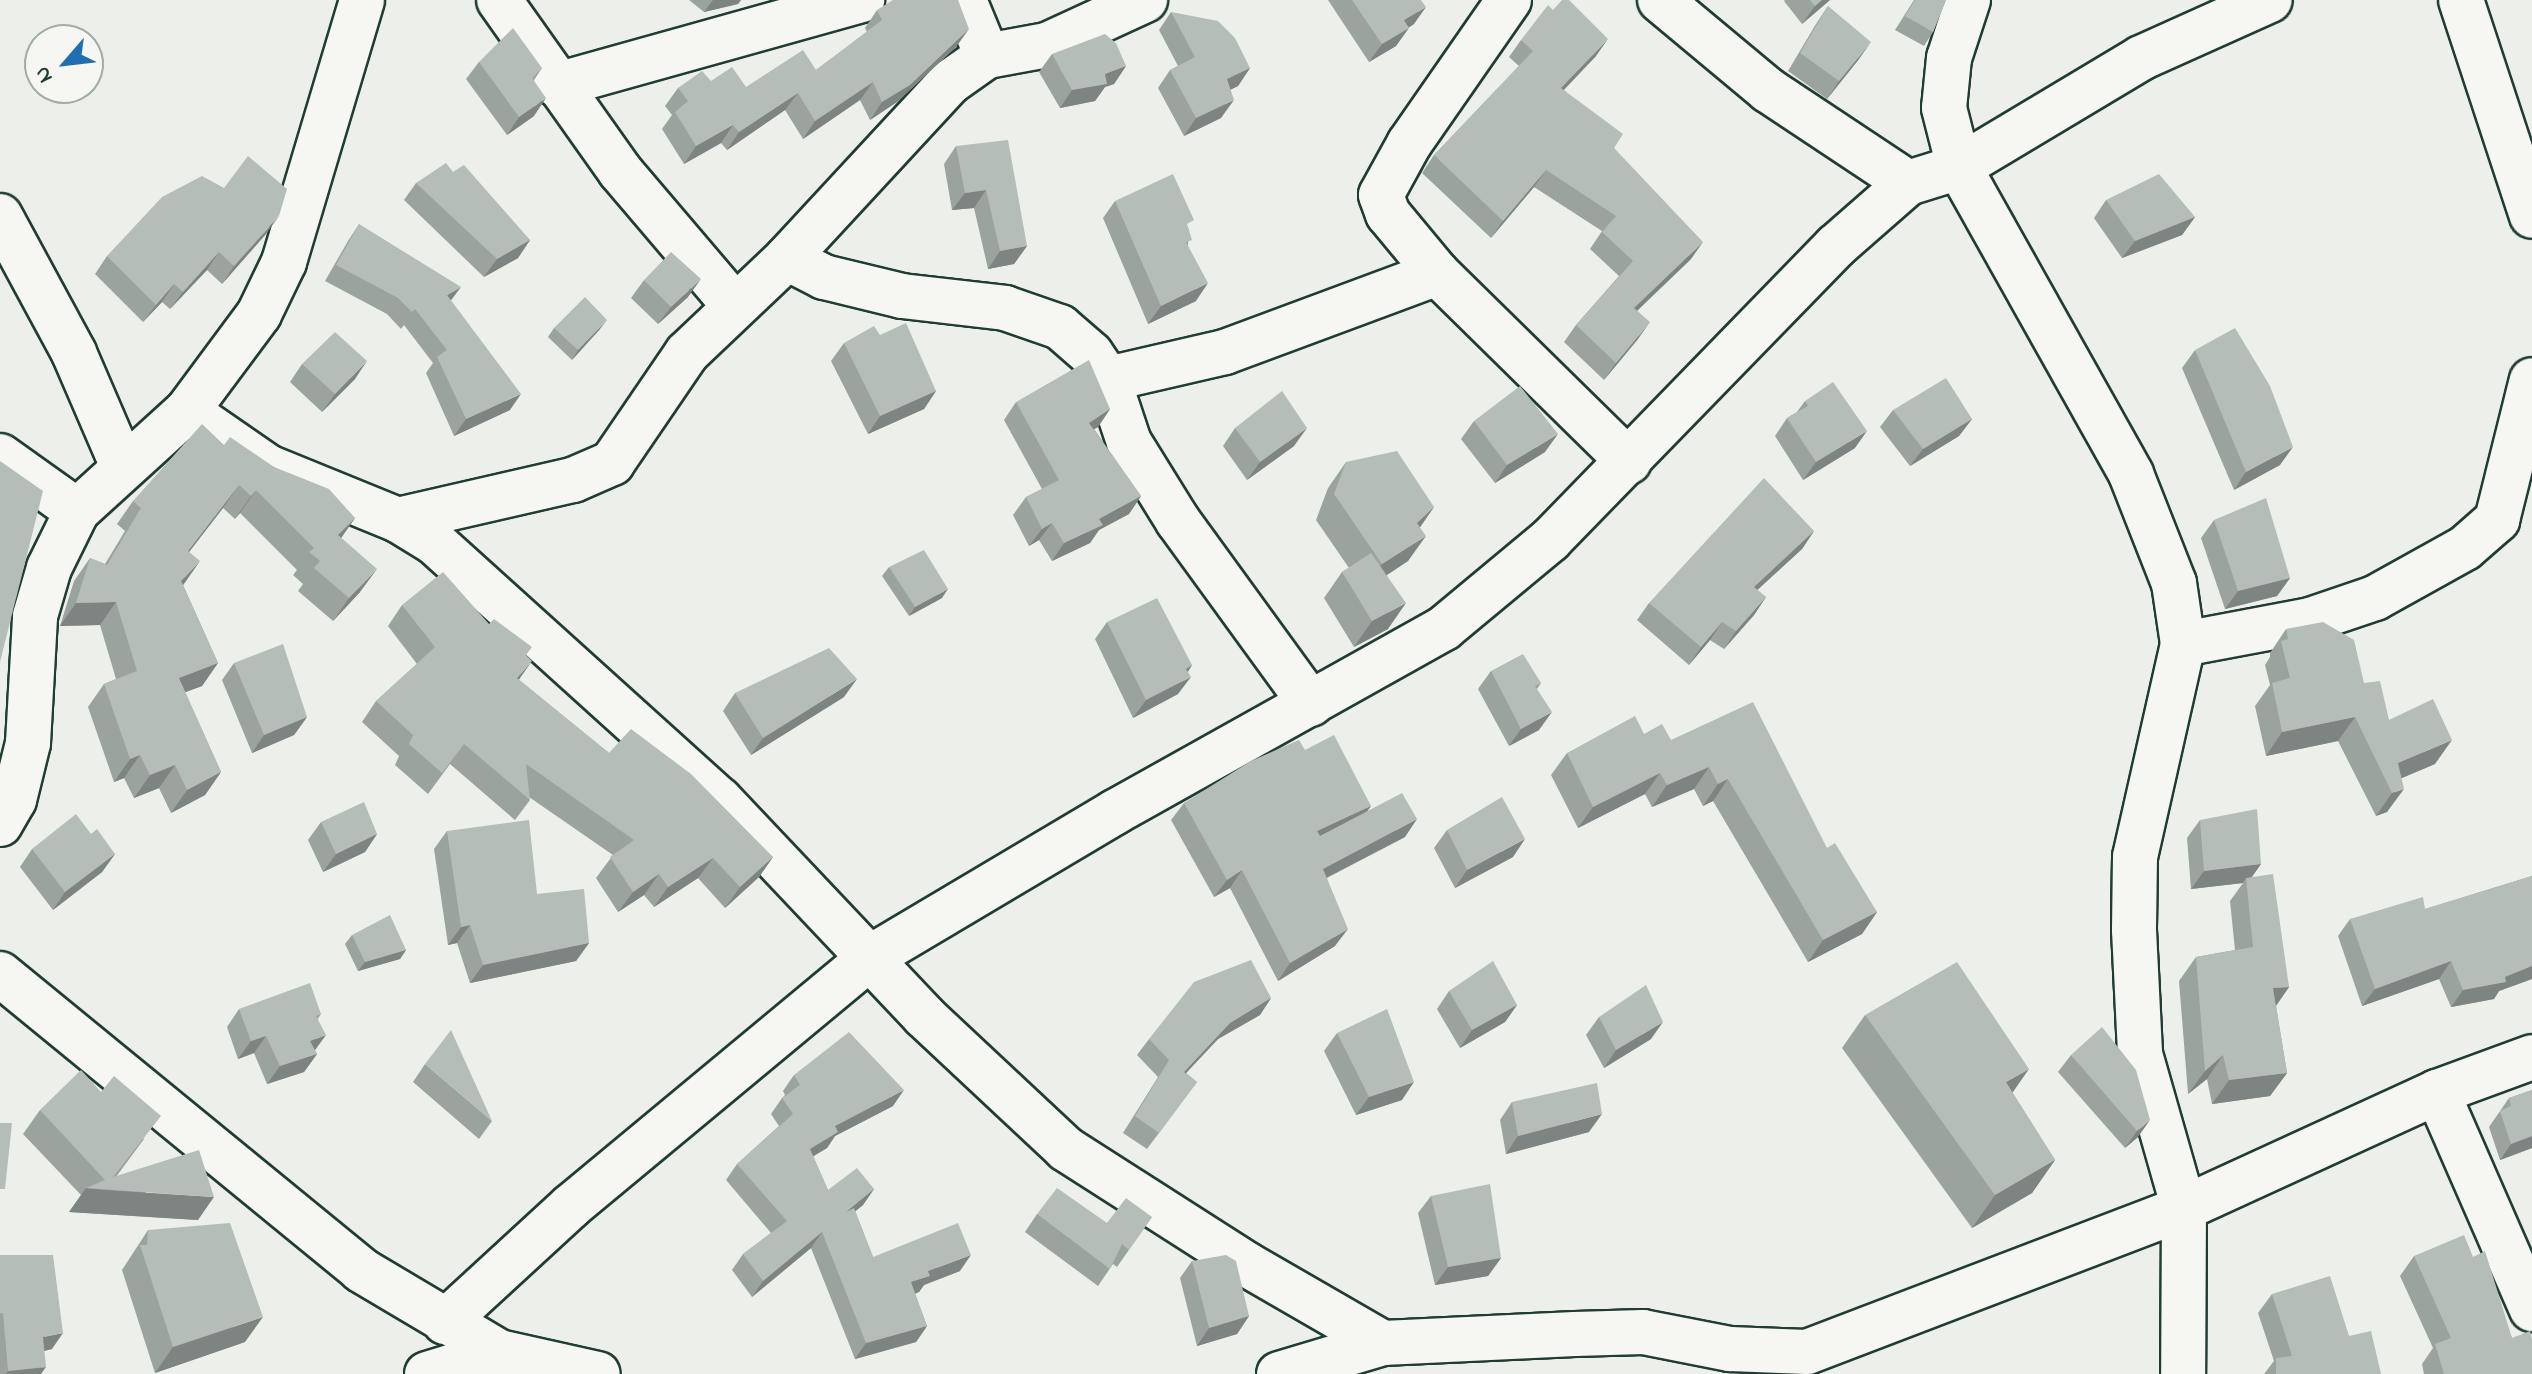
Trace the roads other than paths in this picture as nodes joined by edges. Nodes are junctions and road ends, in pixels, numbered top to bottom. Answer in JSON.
{"nodes":[{"id":1,"x":362,"y":0,"type":"edge"},
{"id":2,"x":499,"y":0,"type":"edge"},
{"id":3,"x":862,"y":0,"type":"edge"},
{"id":4,"x":964,"y":0,"type":"edge"},
{"id":5,"x":1145,"y":0,"type":"edge"},
{"id":6,"x":1509,"y":0,"type":"edge"},
{"id":7,"x":1660,"y":0,"type":"edge"},
{"id":8,"x":1968,"y":0,"type":"edge"},
{"id":9,"x":2270,"y":0,"type":"edge"},
{"id":10,"x":2461,"y":0,"type":"edge"},
{"id":11,"x":987,"y":56,"type":"junction"},
{"id":12,"x":557,"y":85,"type":"junction"},
{"id":13,"x":1959,"y":167,"type":"junction"},
{"id":14,"x":2526,"y":168,"type":"edge"},
{"id":15,"x":1908,"y":183,"type":"junction"},
{"id":16,"x":0,"y":216,"type":"edge"},
{"id":17,"x":2532,"y":216,"type":"edge"},
{"id":18,"x":787,"y":258,"type":"junction"},
{"id":19,"x":1437,"y":273,"type":"junction"},
{"id":20,"x":735,"y":306,"type":"junction"},
{"id":21,"x":1108,"y":379,"type":"junction"},
{"id":22,"x":2532,"y":380,"type":"edge"},
{"id":23,"x":187,"y":411,"type":"junction"},
{"id":24,"x":0,"y":456,"type":"edge"},
{"id":25,"x":1629,"y":462,"type":"junction"},
{"id":26,"x":123,"y":467,"type":"junction"},
{"id":27,"x":77,"y":511,"type":"junction"},
{"id":28,"x":398,"y":520,"type":"junction"},
{"id":29,"x":2183,"y":644,"type":"junction"},
{"id":30,"x":1311,"y":704,"type":"junction"},
{"id":31,"x":0,"y":824,"type":"edge"},
{"id":32,"x":871,"y":957,"type":"junction"},
{"id":33,"x":0,"y":974,"type":"edge"},
{"id":34,"x":2532,"y":1057,"type":"edge"},
{"id":35,"x":2437,"y":1092,"type":"junction"},
{"id":36,"x":2184,"y":1208,"type":"junction"},
{"id":37,"x":2532,"y":1309,"type":"edge"},
{"id":38,"x":445,"y":1322,"type":"junction"},
{"id":39,"x":1383,"y":1343,"type":"junction"},
{"id":40,"x":517,"y":1363,"type":"edge"},
{"id":41,"x":1808,"y":1363,"type":"edge"},
{"id":42,"x":427,"y":1374,"type":"edge"},
{"id":43,"x":598,"y":1374,"type":"edge"},
{"id":44,"x":1279,"y":1374,"type":"edge"},
{"id":45,"x":2183,"y":1374,"type":"edge"}],
"edges":[{"from":1,"to":23,"type":"street"},
{"from":2,"to":12,"type":"street"},
{"from":3,"to":12,"type":"street"},
{"from":4,"to":11,"type":"street"},
{"from":5,"to":11,"type":"street"},
{"from":6,"to":19,"type":"street"},
{"from":7,"to":15,"type":"street"},
{"from":8,"to":13,"type":"street"},
{"from":9,"to":13,"type":"street"},
{"from":10,"to":14,"type":"street"},
{"from":11,"to":18,"type":"street"},
{"from":12,"to":20,"type":"street"},
{"from":13,"to":15,"type":"street"},
{"from":13,"to":29,"type":"street"},
{"from":14,"to":17,"type":"street"},
{"from":15,"to":25,"type":"street"},
{"from":16,"to":26,"type":"street"},
{"from":18,"to":20,"type":"street"},
{"from":18,"to":21,"type":"street"},
{"from":19,"to":21,"type":"street"},
{"from":19,"to":25,"type":"street"},
{"from":20,"to":28,"type":"street"},
{"from":21,"to":30,"type":"street"},
{"from":22,"to":29,"type":"street"},
{"from":23,"to":26,"type":"street"},
{"from":23,"to":28,"type":"street"},
{"from":24,"to":27,"type":"street"},
{"from":25,"to":30,"type":"street"},
{"from":26,"to":27,"type":"street"},
{"from":27,"to":31,"type":"street"},
{"from":28,"to":32,"type":"street"},
{"from":29,"to":36,"type":"street"},
{"from":30,"to":32,"type":"street"},
{"from":32,"to":38,"type":"street"},
{"from":32,"to":39,"type":"street"},
{"from":33,"to":38,"type":"street"},
{"from":34,"to":35,"type":"street"},
{"from":35,"to":36,"type":"street"},
{"from":35,"to":37,"type":"street"},
{"from":36,"to":41,"type":"street"},
{"from":36,"to":45,"type":"street"},
{"from":38,"to":40,"type":"street"},
{"from":39,"to":41,"type":"street"},
{"from":39,"to":44,"type":"street"},
{"from":40,"to":42,"type":"street"},
{"from":40,"to":43,"type":"street"}]}
